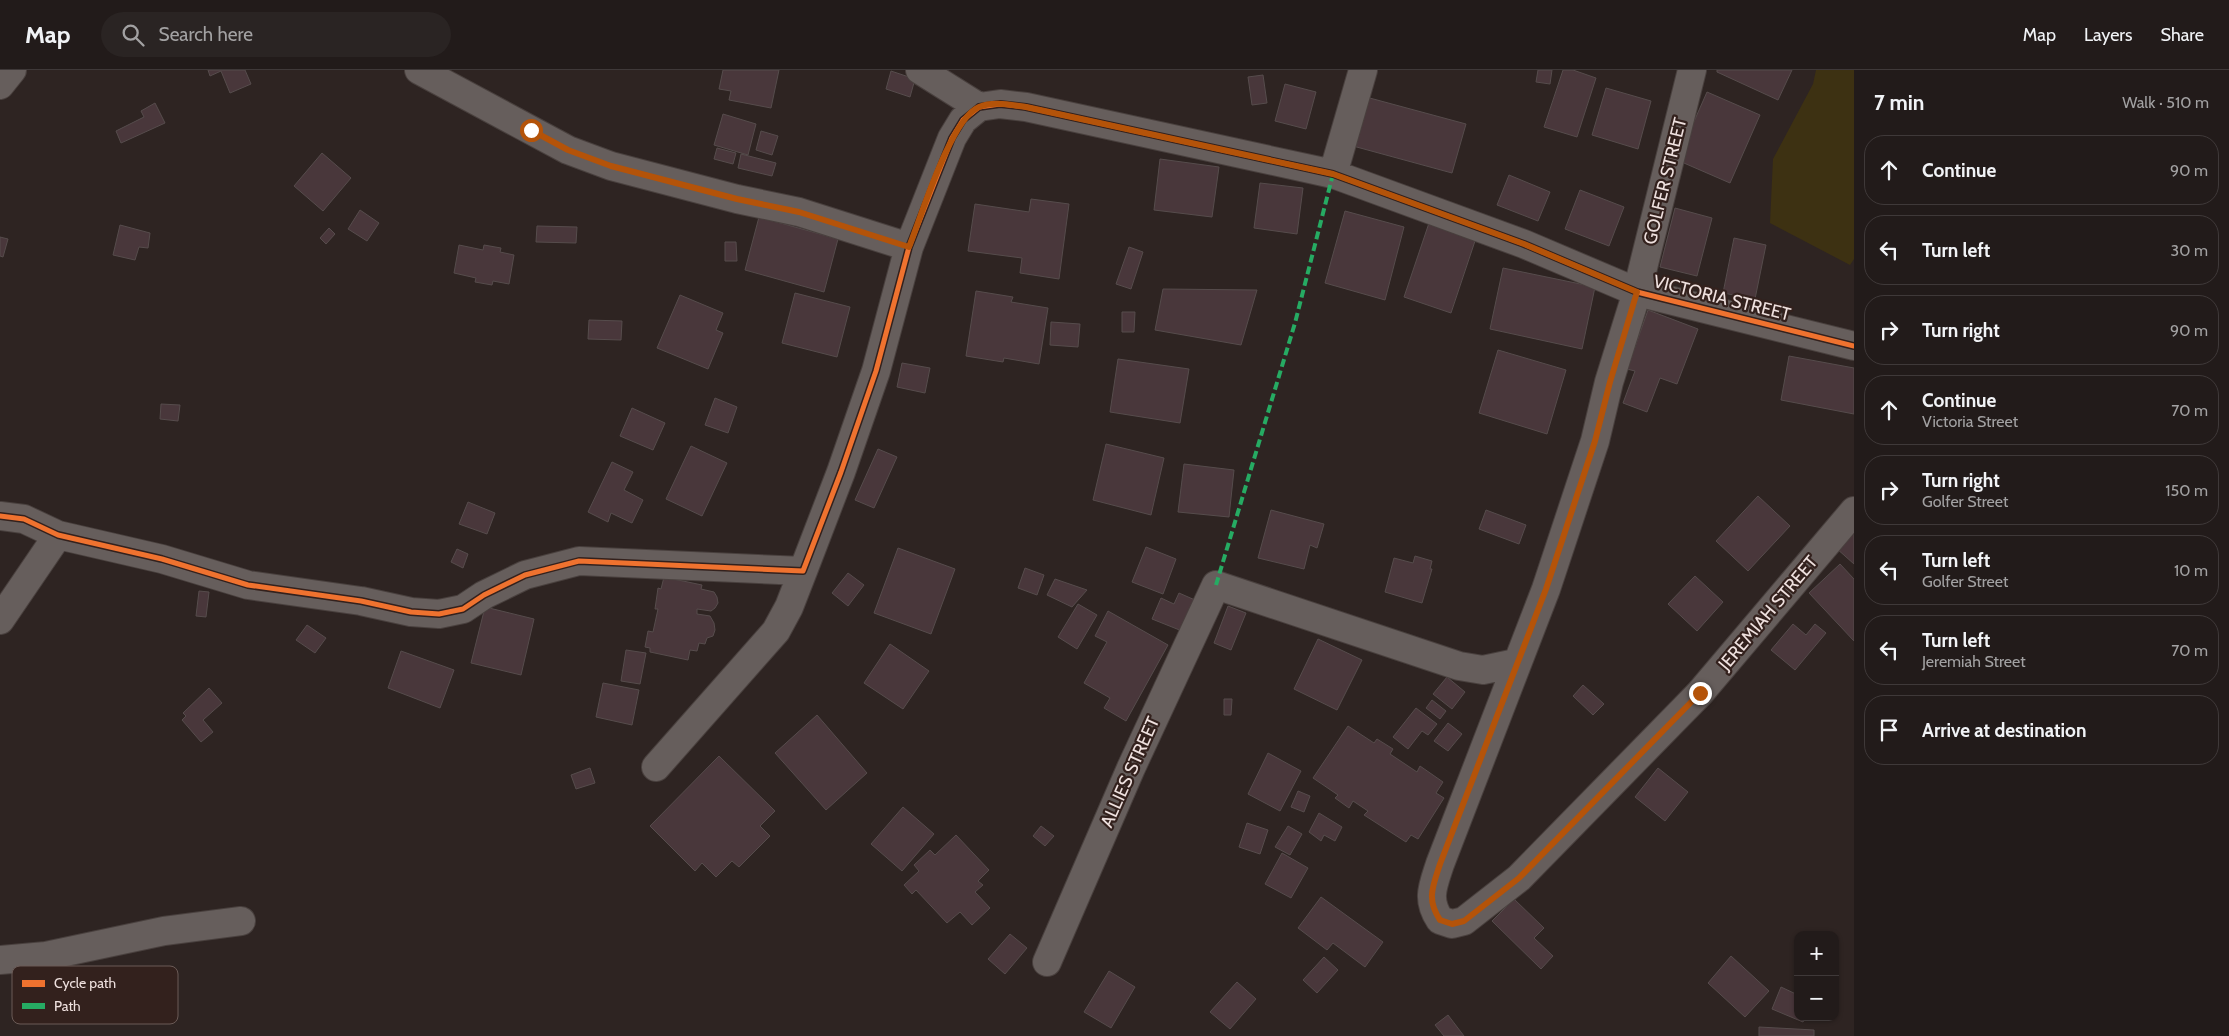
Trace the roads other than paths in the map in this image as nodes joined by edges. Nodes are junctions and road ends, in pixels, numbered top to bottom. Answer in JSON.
{"nodes":[{"id":1,"x":12,"y":70,"type":"edge"},
{"id":2,"x":419,"y":70,"type":"edge"},
{"id":3,"x":920,"y":70,"type":"edge"},
{"id":4,"x":1363,"y":70,"type":"edge"},
{"id":5,"x":1692,"y":70,"type":"edge"},
{"id":6,"x":0,"y":85,"type":"edge"},
{"id":7,"x":979,"y":107,"type":"junction"},
{"id":8,"x":1333,"y":174,"type":"junction"},
{"id":9,"x":909,"y":247,"type":"junction"},
{"id":10,"x":1637,"y":292,"type":"junction"},
{"id":11,"x":1854,"y":346,"type":"edge"},
{"id":12,"x":1854,"y":511,"type":"edge"},
{"id":13,"x":0,"y":516,"type":"edge"},
{"id":14,"x":58,"y":534,"type":"junction"},
{"id":15,"x":803,"y":571,"type":"junction"},
{"id":16,"x":0,"y":620,"type":"edge"},
{"id":17,"x":1516,"y":663,"type":"junction"},
{"id":18,"x":656,"y":767,"type":"dead end"},
{"id":19,"x":241,"y":921,"type":"dead end"},
{"id":20,"x":1464,"y":921,"type":"joint"},
{"id":21,"x":0,"y":960,"type":"edge"},
{"id":22,"x":1047,"y":962,"type":"dead end"}],
"edges":[{"from":1,"to":6,"type":"street"},
{"from":2,"to":9,"type":"street"},
{"from":3,"to":7,"type":"street"},
{"from":4,"to":8,"type":"street"},
{"from":5,"to":10,"type":"street","name":"GOLFER STREET"},
{"from":7,"to":8,"type":"street","name":"VICTORIA STREET"},
{"from":7,"to":9,"type":"street"},
{"from":8,"to":10,"type":"street","name":"VICTORIA STREET"},
{"from":9,"to":15,"type":"street"},
{"from":10,"to":11,"type":"street","name":"VICTORIA STREET"},
{"from":10,"to":17,"type":"street","name":"GOLFER STREET"},
{"from":12,"to":20,"type":"street","name":"JEREMIAH STREET"},
{"from":13,"to":14,"type":"street"},
{"from":14,"to":15,"type":"street"},
{"from":14,"to":16,"type":"street"},
{"from":15,"to":18,"type":"street"},
{"from":17,"to":20,"type":"street","name":"GOLFER STREET"},
{"from":17,"to":22,"type":"street","name":"ALLIES STREET"},
{"from":19,"to":21,"type":"street"}]}
